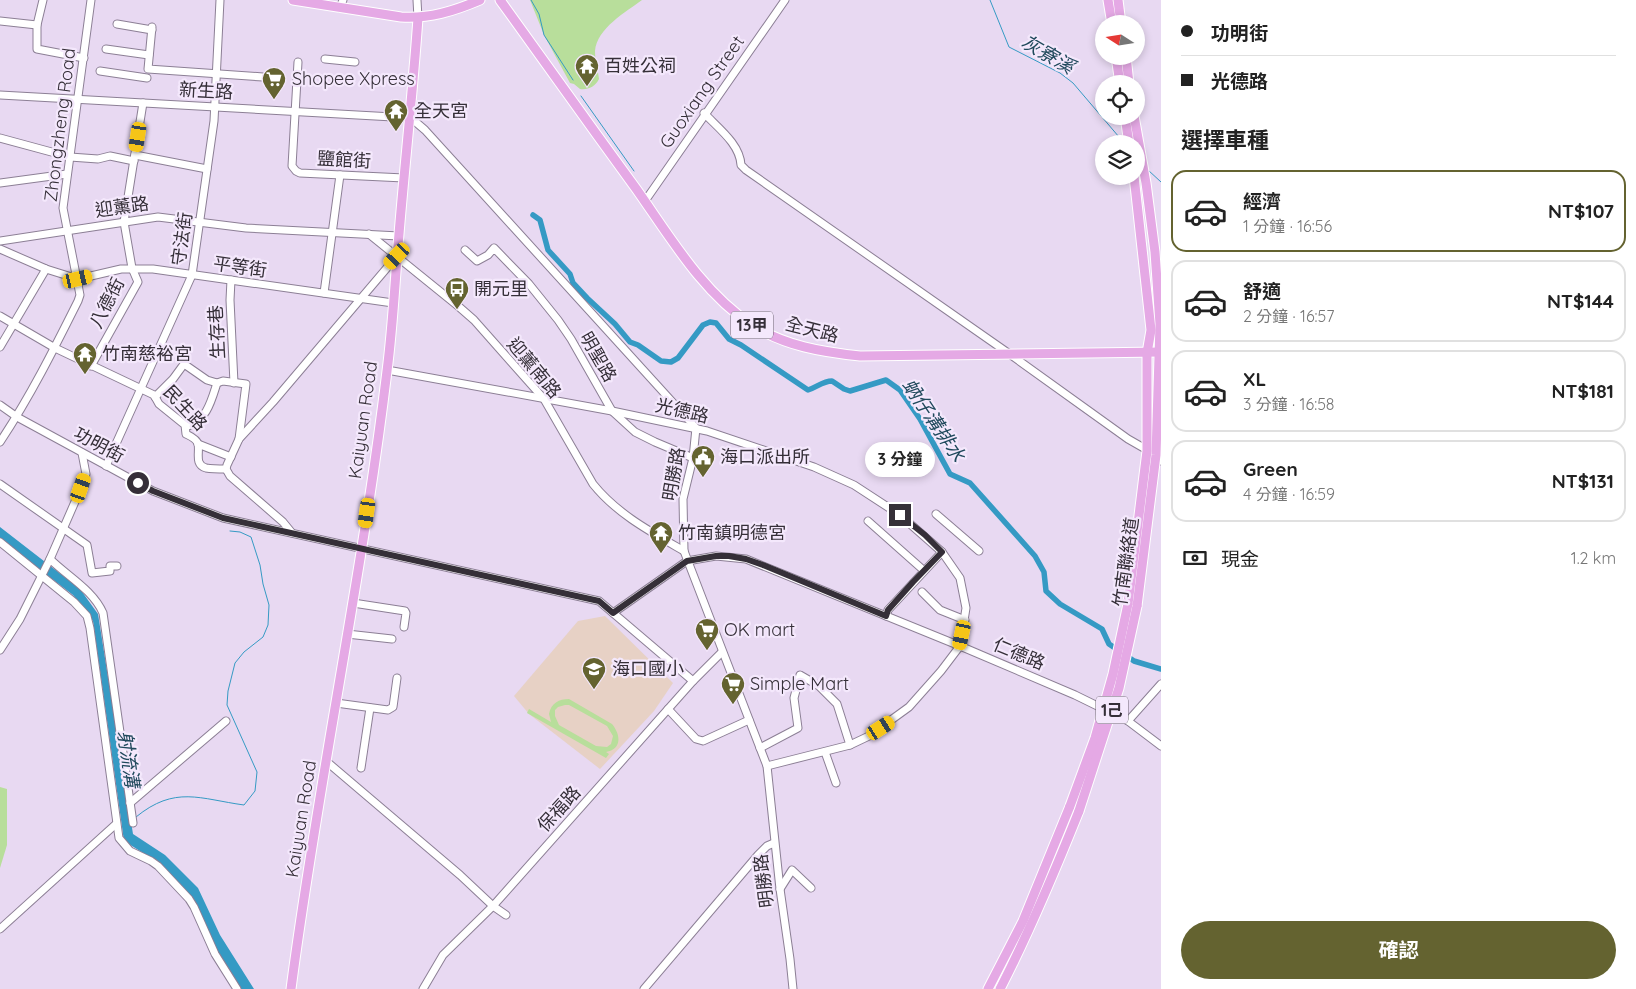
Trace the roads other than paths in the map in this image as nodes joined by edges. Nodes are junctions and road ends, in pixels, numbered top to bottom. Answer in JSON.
{"nodes":[{"id":1,"x":43,"y":0,"type":"edge"},
{"id":2,"x":91,"y":0,"type":"edge"},
{"id":3,"x":220,"y":0,"type":"edge"},
{"id":4,"x":293,"y":0,"type":"edge"},
{"id":5,"x":417,"y":0,"type":"edge"},
{"id":6,"x":480,"y":0,"type":"edge"},
{"id":7,"x":500,"y":0,"type":"edge"},
{"id":8,"x":785,"y":0,"type":"edge"},
{"id":9,"x":1108,"y":0,"type":"edge"},
{"id":10,"x":1118,"y":0,"type":"edge"},
{"id":11,"x":342,"y":4,"type":"edge"},
{"id":12,"x":1110,"y":15,"type":"edge"},
{"id":13,"x":1120,"y":15,"type":"edge"},
{"id":14,"x":418,"y":18,"type":"junction"},
{"id":15,"x":0,"y":22,"type":"edge"},
{"id":16,"x":117,"y":24,"type":"dead end"},
{"id":17,"x":38,"y":25,"type":"junction"},
{"id":18,"x":106,"y":49,"type":"dead end"},
{"id":19,"x":150,"y":54,"type":"junction"},
{"id":20,"x":84,"y":58,"type":"junction"},
{"id":21,"x":325,"y":59,"type":"dead end"},
{"id":22,"x":298,"y":62,"type":"dead end"},
{"id":23,"x":355,"y":62,"type":"dead end"},
{"id":24,"x":100,"y":71,"type":"dead end"},
{"id":25,"x":216,"y":73,"type":"junction"},
{"id":26,"x":262,"y":77,"type":"dead end"},
{"id":27,"x":147,"y":78,"type":"dead end"},
{"id":28,"x":0,"y":95,"type":"edge"},
{"id":29,"x":78,"y":99,"type":"junction"},
{"id":30,"x":143,"y":103,"type":"junction"},
{"id":31,"x":215,"y":106,"type":"junction"},
{"id":32,"x":295,"y":111,"type":"junction"},
{"id":33,"x":704,"y":114,"type":"junction"},
{"id":34,"x":411,"y":118,"type":"junction"},
{"id":35,"x":1132,"y":125,"type":"edge"},
{"id":36,"x":0,"y":138,"type":"edge"},
{"id":37,"x":70,"y":157,"type":"junction"},
{"id":38,"x":134,"y":158,"type":"junction"},
{"id":39,"x":207,"y":169,"type":"junction"},
{"id":40,"x":67,"y":174,"type":"junction"},
{"id":41,"x":340,"y":175,"type":"junction"},
{"id":42,"x":404,"y":178,"type":"junction"},
{"id":43,"x":0,"y":183,"type":"edge"},
{"id":44,"x":1136,"y":185,"type":"edge"},
{"id":45,"x":645,"y":201,"type":"junction"},
{"id":46,"x":124,"y":222,"type":"junction"},
{"id":47,"x":200,"y":223,"type":"junction"},
{"id":48,"x":68,"y":231,"type":"junction"},
{"id":49,"x":332,"y":233,"type":"junction"},
{"id":50,"x":369,"y":234,"type":"junction"},
{"id":51,"x":399,"y":236,"type":"junction"},
{"id":52,"x":0,"y":242,"type":"edge"},
{"id":53,"x":0,"y":249,"type":"edge"},
{"id":54,"x":465,"y":250,"type":"dead end"},
{"id":55,"x":397,"y":256,"type":"junction"},
{"id":56,"x":46,"y":268,"type":"junction"},
{"id":57,"x":132,"y":268,"type":"junction"},
{"id":58,"x":192,"y":275,"type":"junction"},
{"id":59,"x":78,"y":279,"type":"junction"},
{"id":60,"x":230,"y":280,"type":"junction"},
{"id":61,"x":324,"y":293,"type":"junction"},
{"id":62,"x":360,"y":298,"type":"junction"},
{"id":63,"x":393,"y":303,"type":"junction"},
{"id":64,"x":0,"y":316,"type":"edge"},
{"id":65,"x":14,"y":324,"type":"junction"},
{"id":66,"x":1161,"y":324,"type":"edge"},
{"id":67,"x":0,"y":347,"type":"edge"},
{"id":68,"x":55,"y":348,"type":"junction"},
{"id":69,"x":1147,"y":353,"type":"junction"},
{"id":70,"x":1160,"y":353,"type":"edge"},
{"id":71,"x":1011,"y":355,"type":"junction"},
{"id":72,"x":91,"y":366,"type":"junction"},
{"id":73,"x":387,"y":370,"type":"junction"},
{"id":74,"x":217,"y":383,"type":"junction"},
{"id":75,"x":234,"y":383,"type":"junction"},
{"id":76,"x":141,"y":388,"type":"junction"},
{"id":77,"x":155,"y":397,"type":"junction"},
{"id":78,"x":544,"y":399,"type":"junction"},
{"id":79,"x":0,"y":405,"type":"edge"},
{"id":80,"x":612,"y":411,"type":"junction"},
{"id":81,"x":17,"y":417,"type":"junction"},
{"id":82,"x":186,"y":427,"type":"junction"},
{"id":83,"x":696,"y":428,"type":"junction"},
{"id":84,"x":239,"y":439,"type":"junction"},
{"id":85,"x":0,"y":442,"type":"edge"},
{"id":86,"x":198,"y":444,"type":"junction"},
{"id":87,"x":1147,"y":451,"type":"junction"},
{"id":88,"x":82,"y":453,"type":"junction"},
{"id":89,"x":231,"y":457,"type":"junction"},
{"id":90,"x":693,"y":458,"type":"junction"},
{"id":91,"x":1159,"y":458,"type":"edge"},
{"id":92,"x":106,"y":466,"type":"junction"},
{"id":93,"x":226,"y":469,"type":"junction"},
{"id":94,"x":0,"y":484,"type":"edge"},
{"id":95,"x":936,"y":514,"type":"dead end"},
{"id":96,"x":868,"y":521,"type":"dead end"},
{"id":97,"x":64,"y":529,"type":"junction"},
{"id":98,"x":292,"y":533,"type":"junction"},
{"id":99,"x":0,"y":542,"type":"edge"},
{"id":100,"x":362,"y":549,"type":"junction"},
{"id":101,"x":979,"y":550,"type":"dead end"},
{"id":102,"x":684,"y":551,"type":"junction"},
{"id":103,"x":942,"y":552,"type":"junction"},
{"id":104,"x":49,"y":560,"type":"junction"},
{"id":105,"x":687,"y":561,"type":"junction"},
{"id":106,"x":117,"y":566,"type":"dead end"},
{"id":107,"x":921,"y":568,"type":"dead end"},
{"id":108,"x":42,"y":574,"type":"junction"},
{"id":109,"x":922,"y":592,"type":"dead end"},
{"id":110,"x":353,"y":603,"type":"junction"},
{"id":111,"x":1132,"y":605,"type":"junction"},
{"id":112,"x":613,"y":613,"type":"junction"},
{"id":113,"x":886,"y":616,"type":"junction"},
{"id":114,"x":965,"y":620,"type":"junction"},
{"id":115,"x":404,"y":627,"type":"dead end"},
{"id":116,"x":348,"y":634,"type":"junction"},
{"id":117,"x":392,"y":639,"type":"dead end"},
{"id":118,"x":960,"y":646,"type":"junction"},
{"id":119,"x":0,"y":650,"type":"edge"},
{"id":120,"x":722,"y":652,"type":"junction"},
{"id":121,"x":398,"y":678,"type":"dead end"},
{"id":122,"x":693,"y":682,"type":"junction"},
{"id":123,"x":1161,"y":684,"type":"edge"},
{"id":124,"x":336,"y":703,"type":"junction"},
{"id":125,"x":370,"y":708,"type":"junction"},
{"id":126,"x":668,"y":709,"type":"junction"},
{"id":127,"x":749,"y":720,"type":"junction"},
{"id":128,"x":226,"y":721,"type":"dead end"},
{"id":129,"x":1128,"y":721,"type":"junction"},
{"id":130,"x":850,"y":746,"type":"junction"},
{"id":131,"x":1161,"y":746,"type":"edge"},
{"id":132,"x":760,"y":748,"type":"junction"},
{"id":133,"x":825,"y":752,"type":"junction"},
{"id":134,"x":326,"y":761,"type":"junction"},
{"id":135,"x":767,"y":766,"type":"junction"},
{"id":136,"x":361,"y":768,"type":"dead end"},
{"id":137,"x":836,"y":783,"type":"dead end"},
{"id":138,"x":131,"y":806,"type":"junction"},
{"id":139,"x":1074,"y":808,"type":"junction"},
{"id":140,"x":133,"y":822,"type":"dead end"},
{"id":141,"x":116,"y":824,"type":"junction"},
{"id":142,"x":774,"y":843,"type":"junction"},
{"id":143,"x":811,"y":888,"type":"dead end"},
{"id":144,"x":780,"y":889,"type":"junction"},
{"id":145,"x":493,"y":906,"type":"junction"},
{"id":146,"x":506,"y":915,"type":"dead end"},
{"id":147,"x":0,"y":929,"type":"edge"},
{"id":148,"x":234,"y":988,"type":"edge"},
{"id":149,"x":291,"y":989,"type":"edge"},
{"id":150,"x":422,"y":989,"type":"edge"},
{"id":151,"x":644,"y":989,"type":"edge"},
{"id":152,"x":793,"y":989,"type":"edge"},
{"id":153,"x":988,"y":989,"type":"edge"},
{"id":154,"x":1000,"y":989,"type":"edge"}],
"edges":[{"from":1,"to":17,"type":"street"},
{"from":2,"to":20,"type":"street","name":"Zhongzheng Road"},
{"from":3,"to":25,"type":"street","name":"守法街"},
{"from":4,"to":11,"type":"main road"},
{"from":5,"to":14,"type":"street","name":"Kaiyuan Road"},
{"from":6,"to":14,"type":"main road"},
{"from":7,"to":45,"type":"main road","name":"全天路","number":"13甲"},
{"from":8,"to":33,"type":"street","name":"Guoxiang Street"},
{"from":9,"to":12,"type":"main road"},
{"from":10,"to":13,"type":"main road"},
{"from":11,"to":14,"type":"main road"},
{"from":14,"to":34,"type":"main road","name":"Kaiyuan Road"},
{"from":15,"to":17,"type":"street"},
{"from":16,"to":19,"type":"street"},
{"from":17,"to":20,"type":"street"},
{"from":18,"to":19,"type":"street"},
{"from":19,"to":25,"type":"street"},
{"from":20,"to":29,"type":"street","name":"Zhongzheng Road"},
{"from":21,"to":23,"type":"street"},
{"from":22,"to":32,"type":"street"},
{"from":24,"to":27,"type":"street"},
{"from":25,"to":26,"type":"street"},
{"from":25,"to":31,"type":"street","name":"守法街"},
{"from":28,"to":29,"type":"street","name":"新生路"},
{"from":29,"to":30,"type":"street","name":"新生路"},
{"from":29,"to":37,"type":"street","name":"Zhongzheng Road"},
{"from":30,"to":31,"type":"street","name":"新生路"},
{"from":30,"to":38,"type":"street","name":"八德街"},
{"from":31,"to":32,"type":"street","name":"新生路"},
{"from":31,"to":39,"type":"street","name":"守法街"},
{"from":32,"to":34,"type":"street","name":"新生路"},
{"from":32,"to":41,"type":"street","name":"鹽館街"},
{"from":33,"to":45,"type":"street","name":"Guoxiang Street"},
{"from":33,"to":71,"type":"street"},
{"from":34,"to":42,"type":"main road","name":"Kaiyuan Road"},
{"from":34,"to":83,"type":"street","name":"明勝路"},
{"from":35,"to":66,"type":"main road","name":"竹南聯絡道","number":"1己"},
{"from":36,"to":37,"type":"street"},
{"from":37,"to":38,"type":"street"},
{"from":37,"to":40,"type":"street","name":"Zhongzheng Road"},
{"from":38,"to":39,"type":"street"},
{"from":38,"to":46,"type":"street","name":"八德街"},
{"from":39,"to":47,"type":"street","name":"守法街"},
{"from":40,"to":43,"type":"street"},
{"from":40,"to":48,"type":"street","name":"Zhongzheng Road"},
{"from":41,"to":42,"type":"street","name":"鹽館街"},
{"from":41,"to":49,"type":"street"},
{"from":42,"to":51,"type":"main road","name":"Kaiyuan Road"},
{"from":44,"to":69,"type":"main road","name":"竹南聯絡道","number":"1己"},
{"from":45,"to":71,"type":"main road","name":"全天路","number":"13甲"},
{"from":46,"to":47,"type":"street","name":"迎薰路"},
{"from":46,"to":48,"type":"street","name":"迎薰路"},
{"from":46,"to":57,"type":"street","name":"八德街"},
{"from":47,"to":49,"type":"street","name":"迎薰路"},
{"from":47,"to":58,"type":"street","name":"守法街"},
{"from":48,"to":52,"type":"street","name":"迎薰路"},
{"from":48,"to":59,"type":"street","name":"Zhongzheng Road"},
{"from":49,"to":50,"type":"street","name":"迎薰路"},
{"from":49,"to":61,"type":"street"},
{"from":50,"to":51,"type":"street","name":"迎薰路"},
{"from":50,"to":55,"type":"street","name":"迎薰南路"},
{"from":51,"to":55,"type":"main road","name":"Kaiyuan Road"},
{"from":53,"to":56,"type":"street"},
{"from":54,"to":80,"type":"street","name":"明聖路"},
{"from":55,"to":62,"type":"street"},
{"from":55,"to":63,"type":"main road","name":"Kaiyuan Road"},
{"from":55,"to":78,"type":"street","name":"迎薰南路"},
{"from":56,"to":59,"type":"street"},
{"from":56,"to":65,"type":"street"},
{"from":57,"to":58,"type":"street","name":"平等街"},
{"from":57,"to":59,"type":"street","name":"平等街"},
{"from":57,"to":72,"type":"street","name":"八德街"},
{"from":58,"to":60,"type":"street","name":"平等街"},
{"from":58,"to":76,"type":"street","name":"守法街"},
{"from":59,"to":68,"type":"street","name":"Zhongzheng Road"},
{"from":60,"to":61,"type":"street","name":"平等街"},
{"from":60,"to":75,"type":"street","name":"生存巷"},
{"from":61,"to":62,"type":"street","name":"平等街"},
{"from":62,"to":63,"type":"street","name":"平等街"},
{"from":62,"to":84,"type":"street"},
{"from":63,"to":73,"type":"main road","name":"Kaiyuan Road"},
{"from":64,"to":65,"type":"street","name":"民生路"},
{"from":65,"to":67,"type":"street"},
{"from":65,"to":68,"type":"street","name":"民生路"},
{"from":66,"to":70,"type":"main road","name":"竹南聯絡道","number":"1己"},
{"from":68,"to":72,"type":"street","name":"民生路"},
{"from":68,"to":81,"type":"street","name":"Zhongzheng Road"},
{"from":69,"to":70,"type":"main road","name":"全天路","number":"13甲"},
{"from":69,"to":71,"type":"main road","name":"全天路","number":"13甲"},
{"from":69,"to":87,"type":"main road","name":"竹南聯絡道","number":"1己"},
{"from":70,"to":91,"type":"main road","name":"竹南聯絡道","number":"1己"},
{"from":71,"to":87,"type":"street"},
{"from":72,"to":76,"type":"street","name":"民生路"},
{"from":73,"to":78,"type":"street","name":"光德路"},
{"from":73,"to":100,"type":"main road","name":"Kaiyuan Road"},
{"from":74,"to":75,"type":"street"},
{"from":74,"to":77,"type":"street"},
{"from":74,"to":82,"type":"street"},
{"from":75,"to":84,"type":"street"},
{"from":76,"to":77,"type":"street","name":"民生路"},
{"from":76,"to":92,"type":"street","name":"守法街"},
{"from":77,"to":82,"type":"street","name":"民生路"},
{"from":78,"to":80,"type":"street","name":"光德路"},
{"from":78,"to":102,"type":"street","name":"迎薰南路"},
{"from":79,"to":81,"type":"street","name":"功明街"},
{"from":80,"to":83,"type":"street","name":"光德路"},
{"from":80,"to":90,"type":"street","name":"明聖路"},
{"from":81,"to":85,"type":"street","name":"Zhongzheng Road"},
{"from":81,"to":88,"type":"street","name":"功明街"},
{"from":82,"to":86,"type":"street","name":"民生路"},
{"from":83,"to":90,"type":"street","name":"明勝路"},
{"from":83,"to":103,"type":"street","name":"光德路"},
{"from":84,"to":89,"type":"street"},
{"from":86,"to":89,"type":"street"},
{"from":86,"to":93,"type":"street","name":"民生路"},
{"from":87,"to":91,"type":"street"},
{"from":87,"to":111,"type":"main road","name":"竹南聯絡道","number":"1己"},
{"from":88,"to":92,"type":"street","name":"功明街"},
{"from":88,"to":97,"type":"street"},
{"from":89,"to":93,"type":"street"},
{"from":90,"to":102,"type":"street","name":"明勝路"},
{"from":91,"to":111,"type":"main road","name":"竹南聯絡道","number":"1己"},
{"from":92,"to":98,"type":"street","name":"功明街"},
{"from":93,"to":98,"type":"street"},
{"from":94,"to":97,"type":"street"},
{"from":95,"to":101,"type":"street"},
{"from":96,"to":107,"type":"street"},
{"from":97,"to":104,"type":"street"},
{"from":97,"to":106,"type":"street"},
{"from":98,"to":100,"type":"street","name":"功明街"},
{"from":99,"to":108,"type":"street"},
{"from":100,"to":110,"type":"main road","name":"Kaiyuan Road"},
{"from":100,"to":112,"type":"street","name":"功明街"},
{"from":102,"to":105,"type":"street","name":"明勝路"},
{"from":103,"to":113,"type":"street"},
{"from":103,"to":114,"type":"street","name":"光德路"},
{"from":104,"to":108,"type":"street"},
{"from":104,"to":138,"type":"street"},
{"from":105,"to":112,"type":"street"},
{"from":105,"to":113,"type":"street","name":"仁德路"},
{"from":105,"to":120,"type":"street","name":"明勝路"},
{"from":108,"to":119,"type":"street"},
{"from":108,"to":141,"type":"street"},
{"from":109,"to":114,"type":"street"},
{"from":110,"to":115,"type":"street"},
{"from":110,"to":116,"type":"main road","name":"Kaiyuan Road"},
{"from":111,"to":139,"type":"main road","name":"竹南聯絡道","number":"1己","bridge":true},
{"from":112,"to":122,"type":"street","name":"功明街"},
{"from":113,"to":118,"type":"street","name":"仁德路"},
{"from":114,"to":118,"type":"street","name":"光德路"},
{"from":116,"to":117,"type":"street"},
{"from":116,"to":124,"type":"main road","name":"Kaiyuan Road"},
{"from":118,"to":129,"type":"street","name":"仁德路"},
{"from":118,"to":130,"type":"street"},
{"from":120,"to":122,"type":"street","name":"保福路"},
{"from":120,"to":127,"type":"street","name":"明勝路"},
{"from":121,"to":125,"type":"street"},
{"from":122,"to":126,"type":"street","name":"保福路"},
{"from":123,"to":129,"type":"street"},
{"from":124,"to":125,"type":"street"},
{"from":124,"to":134,"type":"main road","name":"Kaiyuan Road"},
{"from":125,"to":136,"type":"street"},
{"from":126,"to":127,"type":"street"},
{"from":126,"to":145,"type":"street","name":"保福路"},
{"from":127,"to":132,"type":"street","name":"明勝路"},
{"from":128,"to":138,"type":"street"},
{"from":129,"to":131,"type":"street","name":"仁德路"},
{"from":130,"to":132,"type":"street"},
{"from":130,"to":133,"type":"street"},
{"from":132,"to":135,"type":"street","name":"明勝路"},
{"from":133,"to":135,"type":"street"},
{"from":133,"to":137,"type":"street"},
{"from":134,"to":145,"type":"street"},
{"from":134,"to":149,"type":"main road","name":"Kaiyuan Road"},
{"from":135,"to":142,"type":"street","name":"明勝路"},
{"from":138,"to":140,"type":"street"},
{"from":139,"to":153,"type":"main road","name":"竹南聯絡道","number":"1己"},
{"from":139,"to":154,"type":"main road","name":"竹南聯絡道","number":"1己"},
{"from":141,"to":147,"type":"street"},
{"from":141,"to":148,"type":"street"},
{"from":142,"to":144,"type":"street","name":"明勝路"},
{"from":142,"to":151,"type":"street"},
{"from":143,"to":144,"type":"street"},
{"from":144,"to":152,"type":"street","name":"明勝路"},
{"from":145,"to":146,"type":"street"},
{"from":145,"to":150,"type":"street","name":"保福路"}]}
